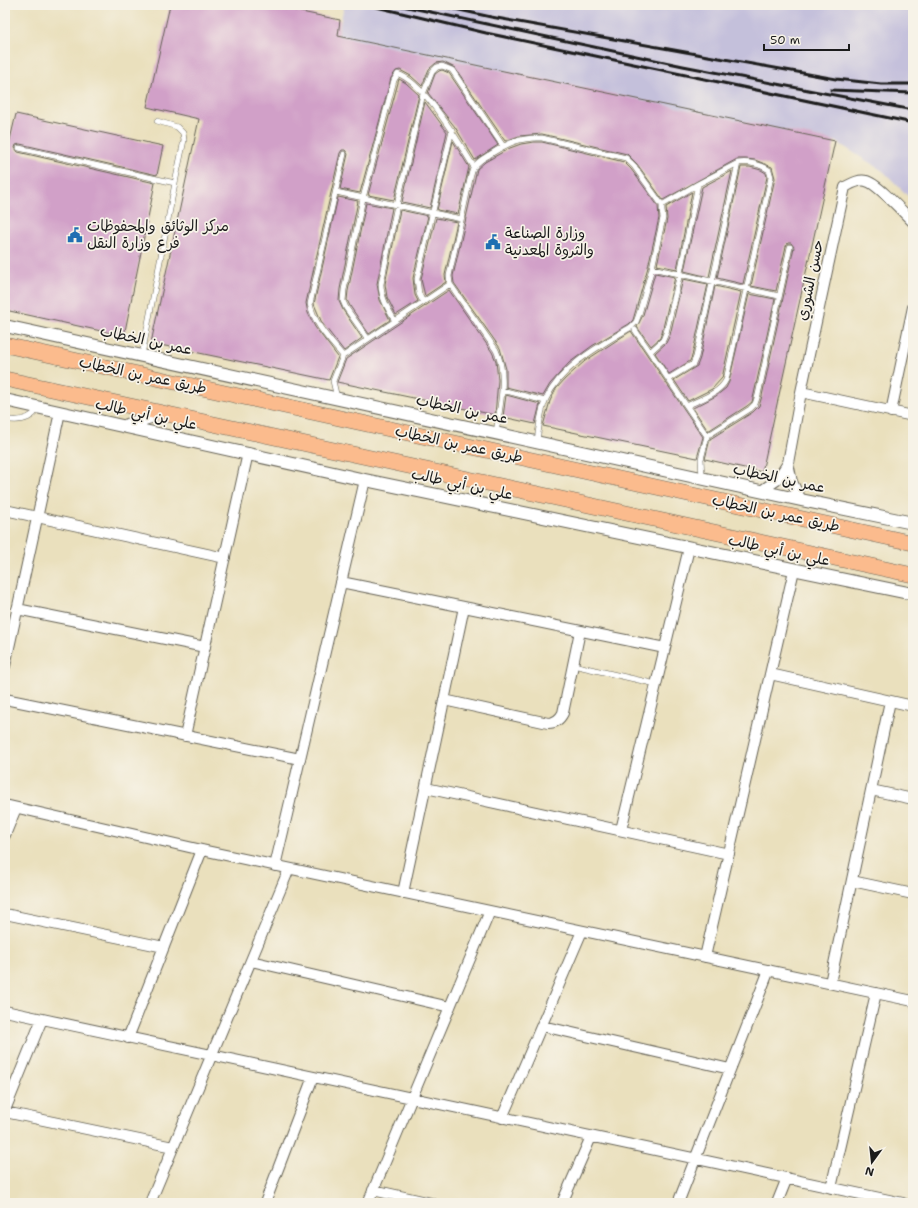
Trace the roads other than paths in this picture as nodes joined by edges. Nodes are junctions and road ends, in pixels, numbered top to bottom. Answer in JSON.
{"nodes":[{"id":1,"x":423,"y":94,"type":"junction"},
{"id":2,"x":157,"y":122,"type":"dead end"},
{"id":3,"x":452,"y":130,"type":"junction"},
{"id":4,"x":504,"y":146,"type":"junction"},
{"id":5,"x":19,"y":148,"type":"dead end"},
{"id":6,"x":344,"y":154,"type":"dead end"},
{"id":7,"x":738,"y":163,"type":"junction"},
{"id":8,"x":474,"y":167,"type":"junction"},
{"id":9,"x":175,"y":183,"type":"junction"},
{"id":10,"x":698,"y":184,"type":"junction"},
{"id":11,"x":336,"y":192,"type":"junction"},
{"id":12,"x":363,"y":198,"type":"junction"},
{"id":13,"x":397,"y":205,"type":"junction"},
{"id":14,"x":662,"y":205,"type":"junction"},
{"id":15,"x":433,"y":213,"type":"junction"},
{"id":16,"x":461,"y":218,"type":"junction"},
{"id":17,"x":913,"y":222,"type":"edge"},
{"id":18,"x":790,"y":247,"type":"dead end"},
{"id":19,"x":652,"y":268,"type":"junction"},
{"id":20,"x":680,"y":273,"type":"junction"},
{"id":21,"x":713,"y":281,"type":"junction"},
{"id":22,"x":450,"y":284,"type":"junction"},
{"id":23,"x":745,"y":289,"type":"junction"},
{"id":24,"x":779,"y":296,"type":"junction"},
{"id":25,"x":423,"y":302,"type":"junction"},
{"id":26,"x":912,"y":312,"type":"edge"},
{"id":27,"x":395,"y":321,"type":"junction"},
{"id":28,"x":5,"y":326,"type":"edge"},
{"id":29,"x":635,"y":330,"type":"dead end"},
{"id":30,"x":368,"y":339,"type":"junction"},
{"id":31,"x":5,"y":346,"type":"edge"},
{"id":32,"x":650,"y":352,"type":"junction"},
{"id":33,"x":142,"y":356,"type":"junction"},
{"id":34,"x":343,"y":356,"type":"junction"},
{"id":35,"x":210,"y":371,"type":"junction"},
{"id":36,"x":5,"y":379,"type":"edge"},
{"id":37,"x":668,"y":379,"type":"junction"},
{"id":38,"x":502,"y":390,"type":"junction"},
{"id":39,"x":801,"y":392,"type":"junction"},
{"id":40,"x":229,"y":393,"type":"junction"},
{"id":41,"x":337,"y":399,"type":"junction"},
{"id":42,"x":5,"y":400,"type":"edge"},
{"id":43,"x":545,"y":401,"type":"junction"},
{"id":44,"x":687,"y":406,"type":"junction"},
{"id":45,"x":39,"y":407,"type":"junction"},
{"id":46,"x":60,"y":412,"type":"junction"},
{"id":47,"x":891,"y":412,"type":"junction"},
{"id":48,"x":162,"y":413,"type":"junction"},
{"id":49,"x":913,"y":416,"type":"edge"},
{"id":50,"x":5,"y":419,"type":"edge"},
{"id":51,"x":126,"y":426,"type":"junction"},
{"id":52,"x":496,"y":433,"type":"junction"},
{"id":53,"x":707,"y":436,"type":"junction"},
{"id":54,"x":537,"y":441,"type":"junction"},
{"id":55,"x":248,"y":453,"type":"junction"},
{"id":56,"x":788,"y":463,"type":"junction"},
{"id":57,"x":702,"y":478,"type":"junction"},
{"id":58,"x":365,"y":480,"type":"junction"},
{"id":59,"x":761,"y":491,"type":"junction"},
{"id":60,"x":801,"y":500,"type":"junction"},
{"id":61,"x":5,"y":510,"type":"edge"},
{"id":62,"x":37,"y":517,"type":"junction"},
{"id":63,"x":913,"y":523,"type":"edge"},
{"id":64,"x":913,"y":543,"type":"edge"},
{"id":65,"x":689,"y":548,"type":"junction"},
{"id":66,"x":225,"y":558,"type":"junction"},
{"id":67,"x":794,"y":570,"type":"junction"},
{"id":68,"x":913,"y":575,"type":"edge"},
{"id":69,"x":342,"y":582,"type":"junction"},
{"id":70,"x":913,"y":594,"type":"edge"},
{"id":71,"x":464,"y":607,"type":"junction"},
{"id":72,"x":17,"y":609,"type":"junction"},
{"id":73,"x":580,"y":631,"type":"junction"},
{"id":74,"x":204,"y":647,"type":"junction"},
{"id":75,"x":665,"y":648,"type":"junction"},
{"id":76,"x":573,"y":665,"type":"junction"},
{"id":77,"x":5,"y":666,"type":"edge"},
{"id":78,"x":770,"y":674,"type":"junction"},
{"id":79,"x":656,"y":684,"type":"junction"},
{"id":80,"x":5,"y":699,"type":"edge"},
{"id":81,"x":444,"y":700,"type":"junction"},
{"id":82,"x":890,"y":701,"type":"junction"},
{"id":83,"x":913,"y":706,"type":"edge"},
{"id":84,"x":185,"y":736,"type":"junction"},
{"id":85,"x":300,"y":759,"type":"junction"},
{"id":86,"x":426,"y":788,"type":"junction"},
{"id":87,"x":871,"y":790,"type":"junction"},
{"id":88,"x":913,"y":799,"type":"edge"},
{"id":89,"x":5,"y":805,"type":"edge"},
{"id":90,"x":16,"y":808,"type":"junction"},
{"id":91,"x":621,"y":830,"type":"junction"},
{"id":92,"x":5,"y":835,"type":"edge"},
{"id":93,"x":202,"y":850,"type":"junction"},
{"id":94,"x":729,"y":854,"type":"junction"},
{"id":95,"x":276,"y":866,"type":"junction"},
{"id":96,"x":289,"y":869,"type":"junction"},
{"id":97,"x":852,"y":881,"type":"junction"},
{"id":98,"x":403,"y":893,"type":"junction"},
{"id":99,"x":913,"y":894,"type":"edge"},
{"id":100,"x":490,"y":911,"type":"junction"},
{"id":101,"x":5,"y":914,"type":"edge"},
{"id":102,"x":582,"y":931,"type":"junction"},
{"id":103,"x":164,"y":947,"type":"junction"},
{"id":104,"x":705,"y":957,"type":"junction"},
{"id":105,"x":251,"y":962,"type":"junction"},
{"id":106,"x":769,"y":970,"type":"junction"},
{"id":107,"x":830,"y":983,"type":"junction"},
{"id":108,"x":876,"y":993,"type":"junction"},
{"id":109,"x":913,"y":1001,"type":"edge"},
{"id":110,"x":450,"y":1007,"type":"junction"},
{"id":111,"x":5,"y":1011,"type":"edge"},
{"id":112,"x":42,"y":1019,"type":"junction"},
{"id":113,"x":542,"y":1026,"type":"junction"},
{"id":114,"x":128,"y":1038,"type":"junction"},
{"id":115,"x":211,"y":1056,"type":"junction"},
{"id":116,"x":730,"y":1069,"type":"junction"},
{"id":117,"x":313,"y":1077,"type":"junction"},
{"id":118,"x":411,"y":1099,"type":"junction"},
{"id":119,"x":5,"y":1111,"type":"edge"},
{"id":120,"x":502,"y":1118,"type":"junction"},
{"id":121,"x":591,"y":1137,"type":"junction"},
{"id":122,"x":173,"y":1147,"type":"junction"},
{"id":123,"x":695,"y":1160,"type":"junction"},
{"id":124,"x":787,"y":1178,"type":"junction"},
{"id":125,"x":830,"y":1188,"type":"junction"},
{"id":126,"x":373,"y":1190,"type":"junction"},
{"id":127,"x":885,"y":1201,"type":"edge"},
{"id":128,"x":150,"y":1203,"type":"edge"},
{"id":129,"x":265,"y":1203,"type":"edge"},
{"id":130,"x":368,"y":1203,"type":"edge"},
{"id":131,"x":431,"y":1203,"type":"edge"},
{"id":132,"x":562,"y":1203,"type":"edge"},
{"id":133,"x":678,"y":1203,"type":"edge"},
{"id":134,"x":777,"y":1203,"type":"edge"},
{"id":135,"x":903,"y":1203,"type":"edge"}],
"edges":[{"from":1,"to":3,"type":"lane"},
{"from":1,"to":4,"type":"lane"},
{"from":1,"to":12,"type":"lane"},
{"from":1,"to":13,"type":"lane"},
{"from":2,"to":9,"type":"lane"},
{"from":3,"to":8,"type":"lane"},
{"from":3,"to":15,"type":"lane"},
{"from":4,"to":8,"type":"lane"},
{"from":4,"to":14,"type":"lane"},
{"from":5,"to":9,"type":"lane"},
{"from":6,"to":11,"type":"lane"},
{"from":7,"to":10,"type":"lane"},
{"from":7,"to":21,"type":"lane"},
{"from":7,"to":23,"type":"lane"},
{"from":8,"to":16,"type":"lane"},
{"from":9,"to":33,"type":"lane"},
{"from":10,"to":14,"type":"lane"},
{"from":10,"to":20,"type":"lane"},
{"from":11,"to":12,"type":"lane"},
{"from":11,"to":34,"type":"lane"},
{"from":12,"to":13,"type":"lane"},
{"from":12,"to":30,"type":"lane"},
{"from":13,"to":15,"type":"lane"},
{"from":13,"to":27,"type":"lane"},
{"from":14,"to":19,"type":"lane"},
{"from":15,"to":16,"type":"lane"},
{"from":15,"to":25,"type":"lane"},
{"from":16,"to":22,"type":"lane"},
{"from":17,"to":39,"type":"street","name":"حسن الشوري"},
{"from":18,"to":24,"type":"lane"},
{"from":19,"to":20,"type":"lane"},
{"from":19,"to":43,"type":"lane"},
{"from":20,"to":21,"type":"lane"},
{"from":20,"to":32,"type":"lane"},
{"from":21,"to":23,"type":"lane"},
{"from":21,"to":37,"type":"lane"},
{"from":22,"to":25,"type":"lane"},
{"from":22,"to":38,"type":"lane"},
{"from":23,"to":24,"type":"lane"},
{"from":23,"to":44,"type":"lane"},
{"from":24,"to":53,"type":"lane"},
{"from":25,"to":27,"type":"lane"},
{"from":26,"to":47,"type":"street"},
{"from":27,"to":30,"type":"lane"},
{"from":28,"to":33,"type":"street","name":"عمر بن الخطاب"},
{"from":29,"to":32,"type":"lane"},
{"from":30,"to":34,"type":"lane"},
{"from":31,"to":40,"type":"main road","name":"طريق عمر بن الخطاب"},
{"from":32,"to":37,"type":"lane"},
{"from":33,"to":35,"type":"street","name":"عمر بن الخطاب"},
{"from":34,"to":41,"type":"lane"},
{"from":35,"to":40,"type":"street"},
{"from":35,"to":41,"type":"street","name":"عمر بن الخطاب"},
{"from":36,"to":48,"type":"main road"},
{"from":37,"to":44,"type":"lane"},
{"from":38,"to":43,"type":"lane"},
{"from":38,"to":52,"type":"lane"},
{"from":39,"to":47,"type":"street"},
{"from":39,"to":56,"type":"street","name":"حسن الشوري"},
{"from":40,"to":64,"type":"main road","name":"طريق عمر بن الخطاب"},
{"from":41,"to":52,"type":"street","name":"عمر بن الخطاب"},
{"from":42,"to":45,"type":"street","name":"علي بن أبي طالب"},
{"from":43,"to":54,"type":"lane"},
{"from":44,"to":53,"type":"lane"},
{"from":45,"to":46,"type":"street","name":"علي بن أبي طالب"},
{"from":45,"to":50,"type":"lane"},
{"from":46,"to":51,"type":"street","name":"علي بن أبي طالب"},
{"from":46,"to":62,"type":"street"},
{"from":47,"to":49,"type":"street"},
{"from":48,"to":51,"type":"street"},
{"from":48,"to":68,"type":"main road"},
{"from":51,"to":55,"type":"street","name":"علي بن أبي طالب"},
{"from":52,"to":54,"type":"street","name":"عمر بن الخطاب"},
{"from":53,"to":57,"type":"lane"},
{"from":54,"to":57,"type":"street","name":"عمر بن الخطاب"},
{"from":55,"to":58,"type":"street","name":"علي بن أبي طالب"},
{"from":55,"to":66,"type":"street"},
{"from":56,"to":59,"type":"street","name":"حسن الشوري"},
{"from":56,"to":60,"type":"street","name":"حسن الشوري"},
{"from":57,"to":59,"type":"street","name":"عمر بن الخطاب"},
{"from":58,"to":65,"type":"street","name":"علي بن أبي طالب"},
{"from":58,"to":69,"type":"street"},
{"from":59,"to":60,"type":"street","name":"عمر بن الخطاب"},
{"from":60,"to":63,"type":"street","name":"عمر بن الخطاب"},
{"from":61,"to":62,"type":"street"},
{"from":62,"to":66,"type":"street"},
{"from":62,"to":72,"type":"street"},
{"from":65,"to":67,"type":"street","name":"علي بن أبي طالب"},
{"from":65,"to":75,"type":"street"},
{"from":66,"to":74,"type":"street"},
{"from":67,"to":70,"type":"street","name":"علي بن أبي طالب"},
{"from":67,"to":78,"type":"street"},
{"from":69,"to":71,"type":"street"},
{"from":69,"to":85,"type":"street"},
{"from":71,"to":73,"type":"street"},
{"from":71,"to":81,"type":"street"},
{"from":72,"to":74,"type":"street"},
{"from":72,"to":77,"type":"street"},
{"from":73,"to":75,"type":"street"},
{"from":73,"to":76,"type":"street"},
{"from":74,"to":84,"type":"street"},
{"from":75,"to":79,"type":"street"},
{"from":76,"to":79,"type":"lane"},
{"from":76,"to":81,"type":"street"},
{"from":78,"to":82,"type":"street"},
{"from":78,"to":94,"type":"street"},
{"from":79,"to":91,"type":"street"},
{"from":80,"to":84,"type":"street"},
{"from":81,"to":86,"type":"street"},
{"from":82,"to":83,"type":"street"},
{"from":82,"to":87,"type":"street"},
{"from":84,"to":85,"type":"street"},
{"from":85,"to":95,"type":"street"},
{"from":86,"to":91,"type":"street"},
{"from":86,"to":98,"type":"street"},
{"from":87,"to":88,"type":"street"},
{"from":87,"to":97,"type":"street"},
{"from":89,"to":90,"type":"street"},
{"from":90,"to":92,"type":"street"},
{"from":90,"to":93,"type":"street"},
{"from":91,"to":94,"type":"street"},
{"from":93,"to":95,"type":"street"},
{"from":93,"to":103,"type":"street"},
{"from":94,"to":104,"type":"street"},
{"from":95,"to":96,"type":"street"},
{"from":96,"to":98,"type":"street"},
{"from":96,"to":105,"type":"street"},
{"from":97,"to":99,"type":"street"},
{"from":97,"to":107,"type":"street"},
{"from":98,"to":100,"type":"street"},
{"from":100,"to":102,"type":"street"},
{"from":100,"to":110,"type":"street"},
{"from":101,"to":103,"type":"street"},
{"from":102,"to":104,"type":"street"},
{"from":102,"to":113,"type":"street"},
{"from":103,"to":114,"type":"street"},
{"from":104,"to":106,"type":"street"},
{"from":105,"to":110,"type":"street"},
{"from":105,"to":115,"type":"street"},
{"from":106,"to":107,"type":"street"},
{"from":106,"to":116,"type":"street"},
{"from":107,"to":108,"type":"street"},
{"from":108,"to":109,"type":"street"},
{"from":108,"to":125,"type":"street"},
{"from":110,"to":118,"type":"street"},
{"from":111,"to":112,"type":"street"},
{"from":112,"to":114,"type":"street"},
{"from":112,"to":119,"type":"street"},
{"from":113,"to":116,"type":"street"},
{"from":113,"to":120,"type":"street"},
{"from":114,"to":115,"type":"street"},
{"from":115,"to":117,"type":"street"},
{"from":115,"to":122,"type":"street"},
{"from":116,"to":123,"type":"street"},
{"from":117,"to":118,"type":"street"},
{"from":117,"to":129,"type":"street"},
{"from":118,"to":120,"type":"street"},
{"from":118,"to":126,"type":"street"},
{"from":119,"to":122,"type":"street"},
{"from":120,"to":121,"type":"street"},
{"from":121,"to":123,"type":"street"},
{"from":121,"to":132,"type":"street"},
{"from":122,"to":128,"type":"street"},
{"from":123,"to":124,"type":"street"},
{"from":123,"to":133,"type":"street"},
{"from":124,"to":125,"type":"street"},
{"from":124,"to":134,"type":"street"},
{"from":125,"to":127,"type":"street"},
{"from":126,"to":130,"type":"street"},
{"from":126,"to":131,"type":"street"},
{"from":127,"to":135,"type":"street"}]}
